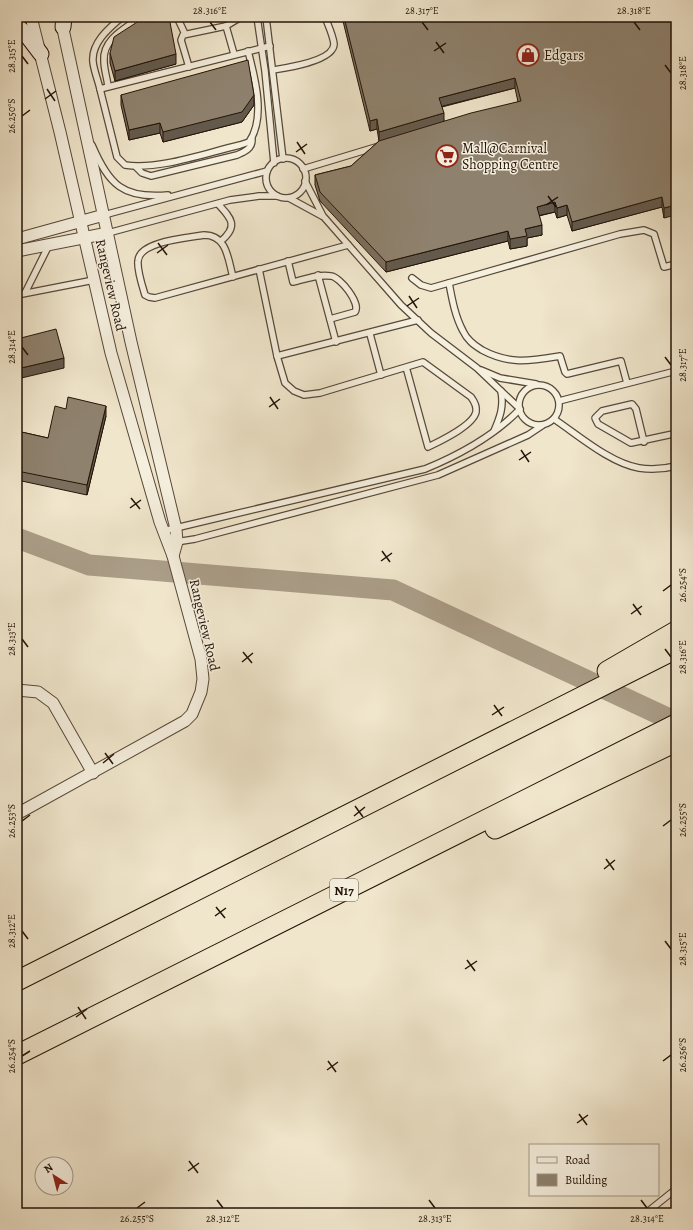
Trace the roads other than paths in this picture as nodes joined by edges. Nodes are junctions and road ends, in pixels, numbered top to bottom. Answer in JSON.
{"nodes":[{"id":1,"x":31,"y":17,"type":"edge"},
{"id":2,"x":122,"y":17,"type":"edge"},
{"id":3,"x":141,"y":17,"type":"edge"},
{"id":4,"x":177,"y":17,"type":"edge"},
{"id":5,"x":241,"y":17,"type":"edge"},
{"id":6,"x":257,"y":17,"type":"edge"},
{"id":7,"x":266,"y":17,"type":"edge"},
{"id":8,"x":325,"y":17,"type":"edge"},
{"id":9,"x":62,"y":20,"type":"edge"},
{"id":10,"x":17,"y":26,"type":"edge"},
{"id":11,"x":226,"y":26,"type":"junction"},
{"id":12,"x":185,"y":34,"type":"junction"},
{"id":13,"x":101,"y":37,"type":"junction"},
{"id":14,"x":114,"y":37,"type":"junction"},
{"id":15,"x":270,"y":46,"type":"junction"},
{"id":16,"x":261,"y":48,"type":"junction"},
{"id":17,"x":248,"y":51,"type":"junction"},
{"id":18,"x":41,"y":54,"type":"junction"},
{"id":19,"x":234,"y":54,"type":"junction"},
{"id":20,"x":188,"y":67,"type":"junction"},
{"id":21,"x":273,"y":70,"type":"junction"},
{"id":22,"x":108,"y":86,"type":"junction"},
{"id":23,"x":100,"y":89,"type":"junction"},
{"id":24,"x":84,"y":122,"type":"junction"},
{"id":25,"x":253,"y":136,"type":"junction"},
{"id":26,"x":380,"y":146,"type":"edge"},
{"id":27,"x":283,"y":159,"type":"junction"},
{"id":28,"x":274,"y":163,"type":"junction"},
{"id":29,"x":136,"y":167,"type":"junction"},
{"id":30,"x":303,"y":169,"type":"junction"},
{"id":31,"x":267,"y":171,"type":"junction"},
{"id":32,"x":305,"y":181,"type":"junction"},
{"id":33,"x":183,"y":194,"type":"junction"},
{"id":34,"x":277,"y":196,"type":"junction"},
{"id":35,"x":289,"y":198,"type":"junction"},
{"id":36,"x":218,"y":204,"type":"junction"},
{"id":37,"x":104,"y":215,"type":"junction"},
{"id":38,"x":322,"y":216,"type":"junction"},
{"id":39,"x":81,"y":222,"type":"junction"},
{"id":40,"x":108,"y":232,"type":"junction"},
{"id":41,"x":85,"y":238,"type":"junction"},
{"id":42,"x":17,"y":239,"type":"edge"},
{"id":43,"x":221,"y":241,"type":"junction"},
{"id":44,"x":49,"y":245,"type":"junction"},
{"id":45,"x":348,"y":245,"type":"junction"},
{"id":46,"x":17,"y":251,"type":"edge"},
{"id":47,"x":288,"y":261,"type":"junction"},
{"id":48,"x":676,"y":264,"type":"edge"},
{"id":49,"x":259,"y":269,"type":"junction"},
{"id":50,"x":318,"y":275,"type":"junction"},
{"id":51,"x":232,"y":277,"type":"junction"},
{"id":52,"x":412,"y":278,"type":"dead end"},
{"id":53,"x":94,"y":280,"type":"junction"},
{"id":54,"x":449,"y":283,"type":"junction"},
{"id":55,"x":25,"y":294,"type":"junction"},
{"id":56,"x":17,"y":295,"type":"edge"},
{"id":57,"x":330,"y":319,"type":"junction"},
{"id":58,"x":418,"y":320,"type":"junction"},
{"id":59,"x":370,"y":334,"type":"junction"},
{"id":60,"x":336,"y":342,"type":"junction"},
{"id":61,"x":277,"y":356,"type":"junction"},
{"id":62,"x":406,"y":367,"type":"junction"},
{"id":63,"x":477,"y":368,"type":"junction"},
{"id":64,"x":676,"y":371,"type":"edge"},
{"id":65,"x":382,"y":375,"type":"junction"},
{"id":66,"x":627,"y":383,"type":"junction"},
{"id":67,"x":540,"y":385,"type":"junction"},
{"id":68,"x":501,"y":391,"type":"junction"},
{"id":69,"x":559,"y":401,"type":"junction"},
{"id":70,"x":520,"y":408,"type":"junction"},
{"id":71,"x":554,"y":418,"type":"junction"},
{"id":72,"x":543,"y":425,"type":"junction"},
{"id":73,"x":493,"y":433,"type":"junction"},
{"id":74,"x":673,"y":434,"type":"dead end"},
{"id":75,"x":644,"y":442,"type":"junction"},
{"id":76,"x":676,"y":466,"type":"edge"},
{"id":77,"x":176,"y":529,"type":"junction"},
{"id":78,"x":163,"y":531,"type":"junction"},
{"id":79,"x":172,"y":542,"type":"junction"},
{"id":80,"x":676,"y":632,"type":"edge"},
{"id":81,"x":676,"y":649,"type":"edge"},
{"id":82,"x":617,"y":672,"type":"junction"},
{"id":83,"x":17,"y":690,"type":"edge"},
{"id":84,"x":674,"y":730,"type":"edge"},
{"id":85,"x":93,"y":773,"type":"junction"},
{"id":86,"x":17,"y":814,"type":"edge"},
{"id":87,"x":17,"y":981,"type":"edge"},
{"id":88,"x":17,"y":1055,"type":"edge"},
{"id":89,"x":676,"y":1189,"type":"edge"},
{"id":90,"x":646,"y":1213,"type":"edge"}],
"edges":[{"from":1,"to":18,"type":"street","name":"Rangeview Road"},
{"from":2,"to":13,"type":"lane"},
{"from":3,"to":14,"type":"lane"},
{"from":4,"to":12,"type":"lane"},
{"from":5,"to":11,"type":"lane"},
{"from":6,"to":16,"type":"lane"},
{"from":7,"to":15,"type":"lane"},
{"from":8,"to":21,"type":"lane"},
{"from":9,"to":24,"type":"street","name":"Rangeview Road"},
{"from":10,"to":18,"type":"main road"},
{"from":11,"to":12,"type":"lane"},
{"from":11,"to":19,"type":"lane"},
{"from":12,"to":20,"type":"lane"},
{"from":13,"to":14,"type":"lane"},
{"from":13,"to":23,"type":"lane"},
{"from":14,"to":22,"type":"lane"},
{"from":15,"to":16,"type":"lane"},
{"from":15,"to":21,"type":"lane"},
{"from":16,"to":17,"type":"lane"},
{"from":16,"to":28,"type":"lane"},
{"from":17,"to":19,"type":"lane"},
{"from":17,"to":25,"type":"lane"},
{"from":18,"to":39,"type":"street","name":"Rangeview Road"},
{"from":19,"to":20,"type":"lane"},
{"from":20,"to":22,"type":"lane"},
{"from":21,"to":27,"type":"lane"},
{"from":22,"to":23,"type":"lane"},
{"from":23,"to":29,"type":"lane"},
{"from":24,"to":33,"type":"lane"},
{"from":24,"to":37,"type":"street","name":"Rangeview Road"},
{"from":25,"to":29,"type":"lane"},
{"from":25,"to":29,"type":"lane"},
{"from":26,"to":30,"type":"lane"},
{"from":27,"to":28,"type":"lane"},
{"from":27,"to":30,"type":"lane"},
{"from":28,"to":31,"type":"lane"},
{"from":30,"to":32,"type":"lane"},
{"from":31,"to":33,"type":"lane"},
{"from":31,"to":34,"type":"lane"},
{"from":32,"to":35,"type":"lane"},
{"from":32,"to":38,"type":"lane"},
{"from":33,"to":37,"type":"lane"},
{"from":34,"to":35,"type":"lane"},
{"from":34,"to":36,"type":"lane"},
{"from":35,"to":38,"type":"lane"},
{"from":36,"to":40,"type":"lane"},
{"from":36,"to":43,"type":"lane"},
{"from":37,"to":39,"type":"street"},
{"from":37,"to":40,"type":"street","name":"Rangeview Road"},
{"from":38,"to":45,"type":"lane"},
{"from":39,"to":41,"type":"street","name":"Rangeview Road"},
{"from":39,"to":42,"type":"street"},
{"from":40,"to":41,"type":"street"},
{"from":40,"to":77,"type":"street","name":"Rangeview Road"},
{"from":41,"to":44,"type":"street"},
{"from":41,"to":53,"type":"street","name":"Rangeview Road"},
{"from":43,"to":51,"type":"lane"},
{"from":43,"to":51,"type":"lane"},
{"from":44,"to":46,"type":"street"},
{"from":44,"to":55,"type":"lane"},
{"from":45,"to":47,"type":"lane"},
{"from":45,"to":58,"type":"lane"},
{"from":47,"to":49,"type":"lane"},
{"from":47,"to":50,"type":"lane"},
{"from":48,"to":54,"type":"lane"},
{"from":49,"to":51,"type":"lane"},
{"from":49,"to":61,"type":"lane"},
{"from":50,"to":57,"type":"lane"},
{"from":50,"to":57,"type":"lane"},
{"from":52,"to":54,"type":"lane"},
{"from":53,"to":55,"type":"lane"},
{"from":53,"to":78,"type":"street","name":"Rangeview Road"},
{"from":54,"to":66,"type":"lane"},
{"from":55,"to":56,"type":"lane"},
{"from":57,"to":60,"type":"lane"},
{"from":58,"to":59,"type":"lane"},
{"from":58,"to":63,"type":"lane"},
{"from":59,"to":60,"type":"lane"},
{"from":59,"to":65,"type":"lane"},
{"from":60,"to":61,"type":"lane"},
{"from":61,"to":65,"type":"lane"},
{"from":62,"to":62,"type":"lane"},
{"from":62,"to":65,"type":"lane"},
{"from":63,"to":67,"type":"lane"},
{"from":63,"to":68,"type":"lane"},
{"from":64,"to":66,"type":"lane"},
{"from":66,"to":69,"type":"lane"},
{"from":67,"to":69,"type":"lane"},
{"from":67,"to":70,"type":"lane"},
{"from":68,"to":70,"type":"lane"},
{"from":68,"to":73,"type":"lane"},
{"from":69,"to":71,"type":"lane"},
{"from":70,"to":72,"type":"lane"},
{"from":70,"to":73,"type":"lane"},
{"from":71,"to":72,"type":"lane"},
{"from":71,"to":76,"type":"lane"},
{"from":72,"to":79,"type":"lane"},
{"from":73,"to":77,"type":"lane"},
{"from":74,"to":75,"type":"lane"},
{"from":75,"to":75,"type":"lane"},
{"from":77,"to":78,"type":"lane"},
{"from":77,"to":79,"type":"street","name":"Rangeview Road"},
{"from":78,"to":79,"type":"street","name":"Rangeview Road"},
{"from":79,"to":85,"type":"street","name":"Rangeview Road"},
{"from":80,"to":82,"type":"highway"},
{"from":81,"to":82,"type":"highway"},
{"from":82,"to":87,"type":"highway"},
{"from":83,"to":85,"type":"street"},
{"from":84,"to":88,"type":"highway","number":"N17"},
{"from":85,"to":86,"type":"street","name":"Rangeview Road"},
{"from":89,"to":90,"type":"lane"}]}
